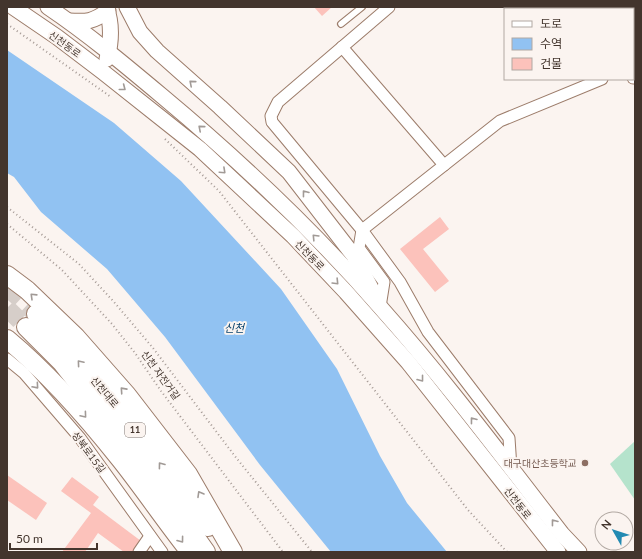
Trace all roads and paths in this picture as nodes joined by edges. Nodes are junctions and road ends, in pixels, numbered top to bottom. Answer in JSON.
{"nodes":[{"id":1,"x":13,"y":7,"type":"edge"},
{"id":2,"x":48,"y":7,"type":"edge"},
{"id":3,"x":127,"y":7,"type":"edge"},
{"id":4,"x":362,"y":7,"type":"edge"},
{"id":5,"x":389,"y":7,"type":"edge"},
{"id":6,"x":107,"y":9,"type":"edge"},
{"id":7,"x":69,"y":21,"type":"junction"},
{"id":8,"x":7,"y":24,"type":"edge"},
{"id":9,"x":341,"y":24,"type":"dead end"},
{"id":10,"x":342,"y":47,"type":"junction"},
{"id":11,"x":109,"y":52,"type":"junction"},
{"id":12,"x":103,"y":72,"type":"junction"},
{"id":13,"x":600,"y":80,"type":"edge"},
{"id":14,"x":112,"y":97,"type":"dead end"},
{"id":15,"x":162,"y":136,"type":"dead end"},
{"id":16,"x":444,"y":166,"type":"junction"},
{"id":17,"x":7,"y":207,"type":"edge"},
{"id":18,"x":7,"y":224,"type":"edge"},
{"id":19,"x":362,"y":230,"type":"junction"},
{"id":20,"x":7,"y":275,"type":"edge"},
{"id":21,"x":380,"y":307,"type":"junction"},
{"id":22,"x":7,"y":339,"type":"edge"},
{"id":23,"x":9,"y":364,"type":"edge"},
{"id":24,"x":511,"y":468,"type":"junction"},
{"id":25,"x":150,"y":536,"type":"junction"},
{"id":26,"x":139,"y":552,"type":"edge"},
{"id":27,"x":162,"y":552,"type":"edge"},
{"id":28,"x":190,"y":552,"type":"edge"},
{"id":29,"x":206,"y":552,"type":"edge"},
{"id":30,"x":226,"y":552,"type":"edge"},
{"id":31,"x":233,"y":552,"type":"edge"},
{"id":32,"x":283,"y":552,"type":"edge"},
{"id":33,"x":312,"y":552,"type":"edge"},
{"id":34,"x":507,"y":552,"type":"edge"},
{"id":35,"x":558,"y":552,"type":"edge"},
{"id":36,"x":579,"y":552,"type":"edge"}],
"edges":[{"from":1,"to":12,"type":"main road","name":"신천동로"},
{"from":2,"to":7,"type":"main road","name":"신천동로"},
{"from":21,"to":3,"type":"main road","one_way":true},
{"from":4,"to":9,"type":"lane"},
{"from":5,"to":10,"type":"street"},
{"from":6,"to":7,"type":"main road"},
{"from":6,"to":11,"type":"main road"},
{"from":7,"to":11,"type":"main road","name":"신천동로"},
{"from":8,"to":14,"type":"path"},
{"from":10,"to":16,"type":"street"},
{"from":10,"to":19,"type":"street"},
{"from":11,"to":12,"type":"main road"},
{"from":21,"to":11,"type":"main road","name":"신천동로","one_way":true},
{"from":12,"to":35,"type":"main road","name":"신천동로","one_way":true},
{"from":13,"to":16,"type":"street"},
{"from":15,"to":34,"type":"path"},
{"from":16,"to":19,"type":"street"},
{"from":17,"to":33,"type":"path"},
{"from":18,"to":32,"type":"path","name":"신천 자전거길"},
{"from":19,"to":21,"type":"street"},
{"from":19,"to":24,"type":"street"},
{"from":31,"to":20,"type":"highway","one_way":true},
{"from":24,"to":21,"type":"main road","name":"신천동로","one_way":true},
{"from":22,"to":28,"type":"highway","one_way":true},
{"from":23,"to":25,"type":"street","name":"성북로15길","one_way":true},
{"from":36,"to":24,"type":"main road","name":"신천동로","one_way":true},
{"from":25,"to":26,"type":"street"},
{"from":25,"to":27,"type":"street","name":"성북로15길"},
{"from":30,"to":29,"type":"highway","name":"신천대로","number":"11","one_way":true}]}
